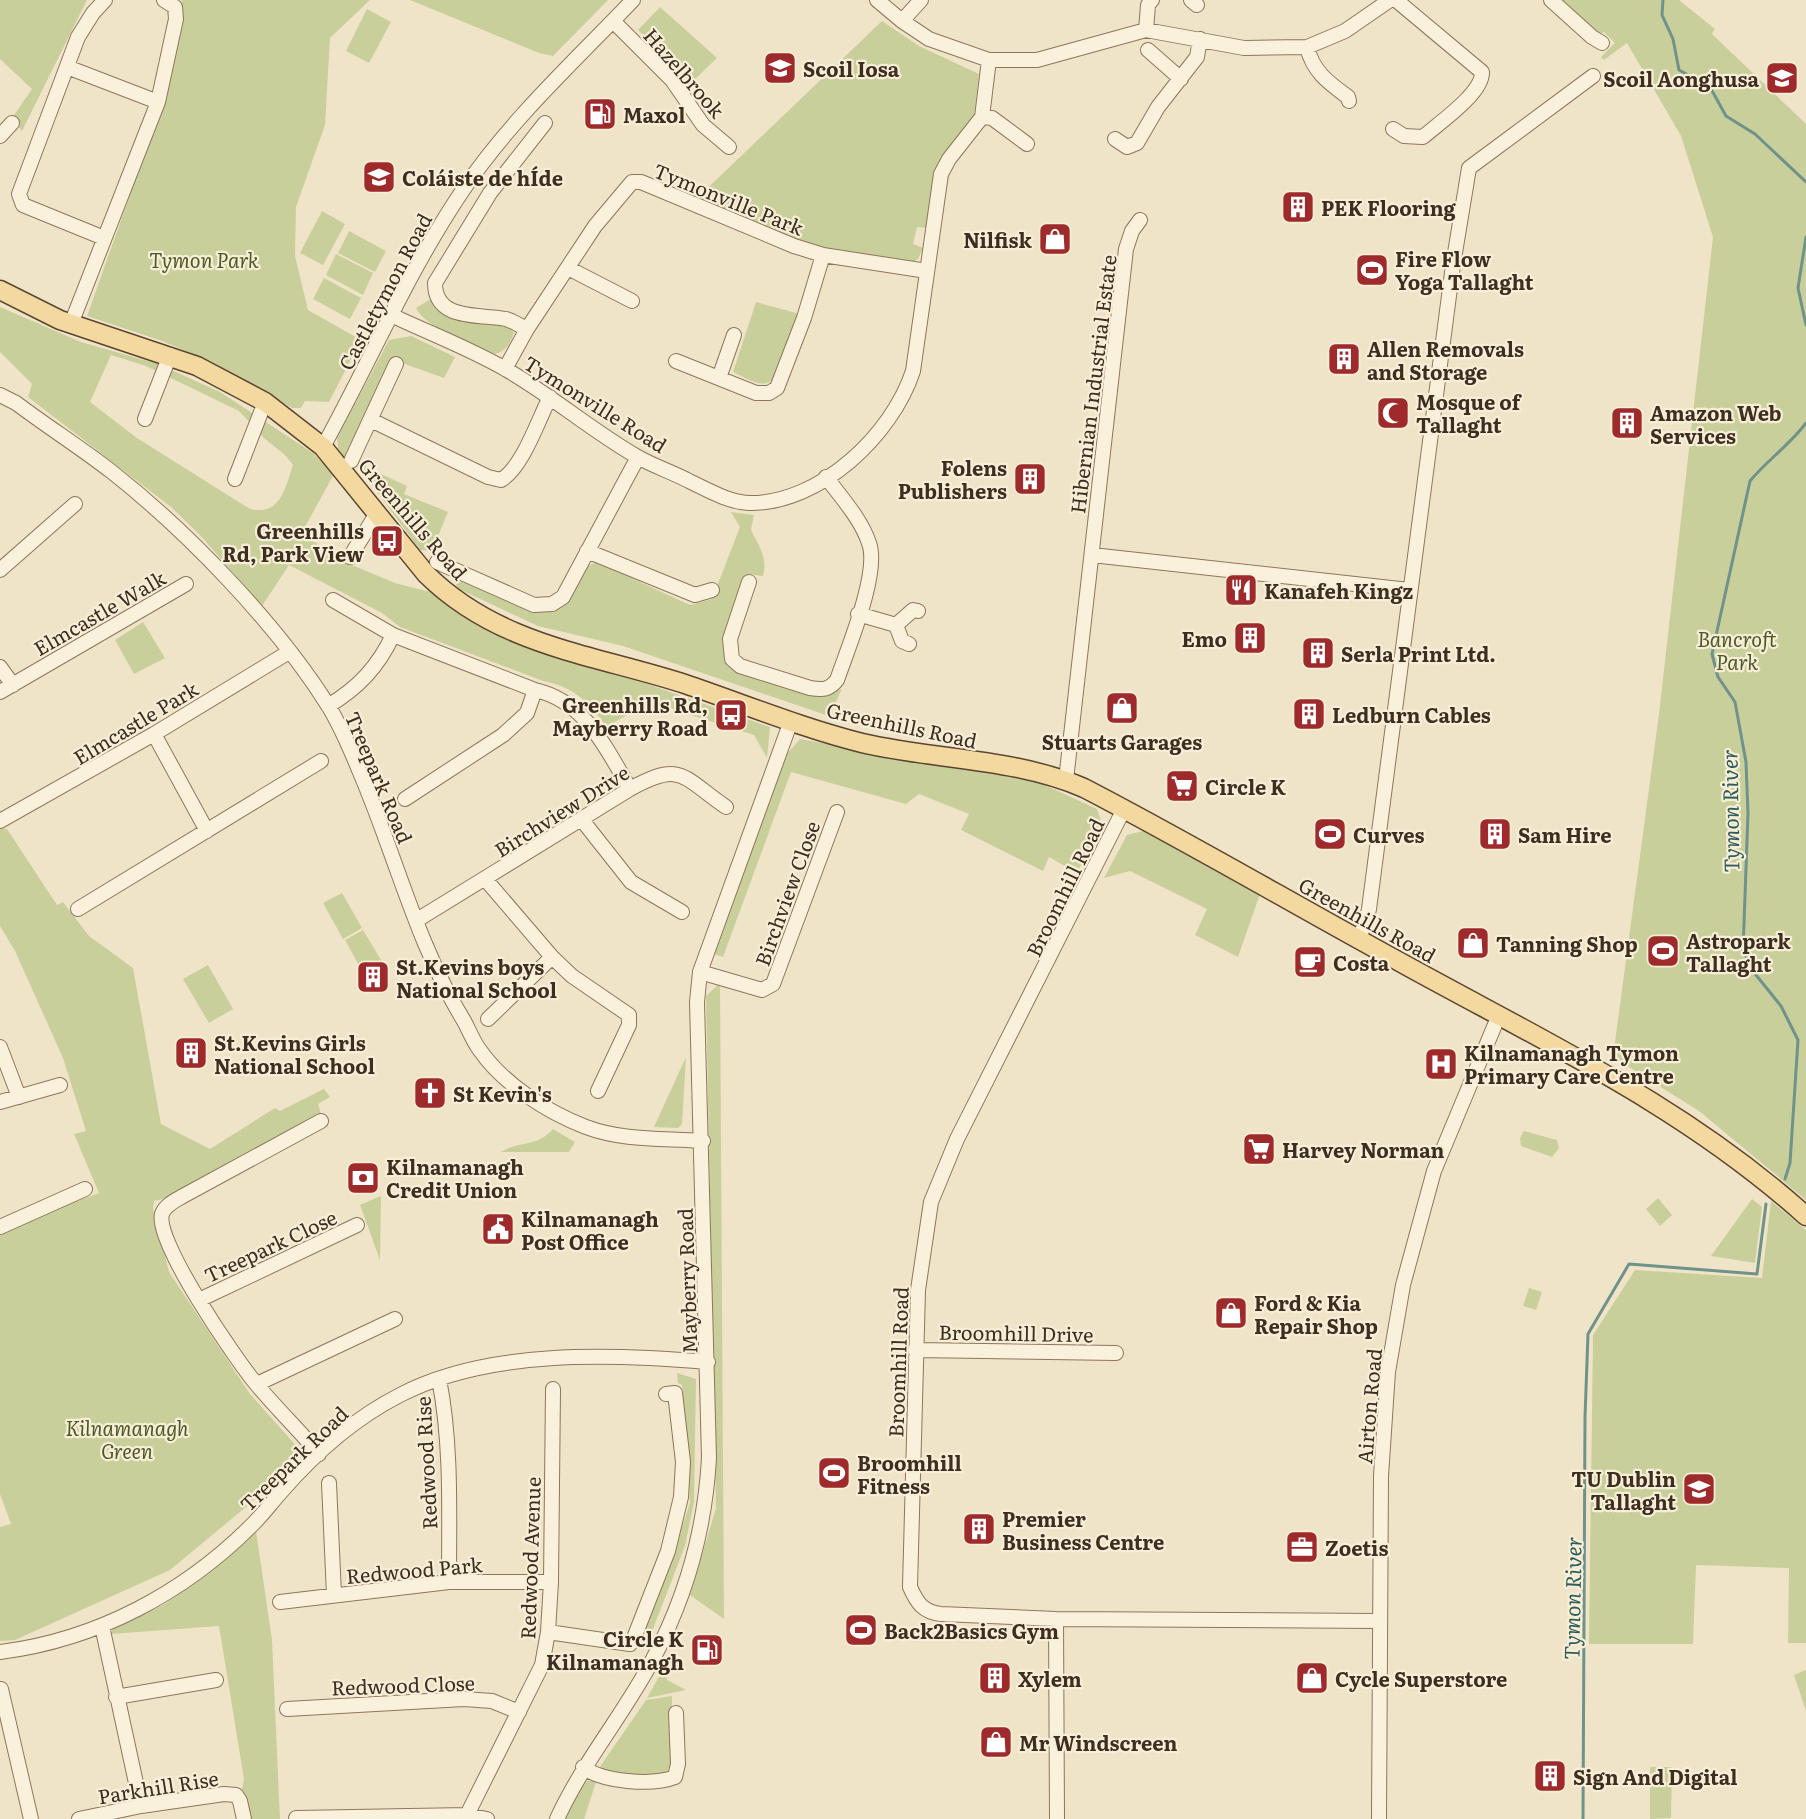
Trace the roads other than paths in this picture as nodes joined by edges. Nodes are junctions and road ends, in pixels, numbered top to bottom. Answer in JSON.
{"nodes":[{"id":1,"x":105,"y":0,"type":"edge"},
{"id":2,"x":164,"y":0,"type":"edge"},
{"id":3,"x":633,"y":0,"type":"edge"},
{"id":4,"x":877,"y":0,"type":"edge"},
{"id":5,"x":921,"y":0,"type":"edge"},
{"id":6,"x":1152,"y":0,"type":"edge"},
{"id":7,"x":1390,"y":0,"type":"edge"},
{"id":8,"x":1396,"y":0,"type":"edge"},
{"id":9,"x":1551,"y":0,"type":"edge"},
{"id":10,"x":613,"y":21,"type":"junction"},
{"id":11,"x":902,"y":21,"type":"junction"},
{"id":12,"x":1146,"y":30,"type":"junction"},
{"id":13,"x":1200,"y":39,"type":"junction"},
{"id":14,"x":1602,"y":43,"type":"dead end"},
{"id":15,"x":1307,"y":47,"type":"junction"},
{"id":16,"x":1152,"y":53,"type":"dead end"},
{"id":17,"x":988,"y":60,"type":"junction"},
{"id":18,"x":67,"y":67,"type":"junction"},
{"id":19,"x":1593,"y":76,"type":"dead end"},
{"id":20,"x":1181,"y":79,"type":"junction"},
{"id":21,"x":1348,"y":101,"type":"dead end"},
{"id":22,"x":158,"y":102,"type":"junction"},
{"id":23,"x":982,"y":117,"type":"junction"},
{"id":24,"x":545,"y":123,"type":"dead end"},
{"id":25,"x":1393,"y":129,"type":"dead end"},
{"id":26,"x":1114,"y":139,"type":"dead end"},
{"id":27,"x":1027,"y":144,"type":"dead end"},
{"id":28,"x":729,"y":147,"type":"dead end"},
{"id":29,"x":1140,"y":220,"type":"dead end"},
{"id":30,"x":104,"y":238,"type":"junction"},
{"id":31,"x":823,"y":255,"type":"junction"},
{"id":32,"x":568,"y":268,"type":"junction"},
{"id":33,"x":927,"y":271,"type":"junction"},
{"id":34,"x":0,"y":290,"type":"edge"},
{"id":35,"x":632,"y":301,"type":"dead end"},
{"id":36,"x":391,"y":315,"type":"junction"},
{"id":37,"x":72,"y":324,"type":"junction"},
{"id":38,"x":527,"y":329,"type":"junction"},
{"id":39,"x":734,"y":335,"type":"dead end"},
{"id":40,"x":170,"y":355,"type":"junction"},
{"id":41,"x":676,"y":361,"type":"dead end"},
{"id":42,"x":396,"y":364,"type":"dead end"},
{"id":43,"x":505,"y":369,"type":"junction"},
{"id":44,"x":719,"y":378,"type":"junction"},
{"id":45,"x":0,"y":395,"type":"edge"},
{"id":46,"x":550,"y":397,"type":"junction"},
{"id":47,"x":265,"y":402,"type":"junction"},
{"id":48,"x":145,"y":419,"type":"dead end"},
{"id":49,"x":371,"y":420,"type":"junction"},
{"id":50,"x":323,"y":447,"type":"junction"},
{"id":51,"x":638,"y":457,"type":"junction"},
{"id":52,"x":351,"y":461,"type":"dead end"},
{"id":53,"x":826,"y":477,"type":"junction"},
{"id":54,"x":236,"y":479,"type":"dead end"},
{"id":55,"x":75,"y":504,"type":"dead end"},
{"id":56,"x":377,"y":513,"type":"junction"},
{"id":57,"x":588,"y":551,"type":"junction"},
{"id":58,"x":1092,"y":555,"type":"junction"},
{"id":59,"x":350,"y":557,"type":"dead end"},
{"id":60,"x":437,"y":562,"type":"dead end"},
{"id":61,"x":0,"y":570,"type":"edge"},
{"id":62,"x":749,"y":582,"type":"dead end"},
{"id":63,"x":186,"y":584,"type":"dead end"},
{"id":64,"x":712,"y":590,"type":"dead end"},
{"id":65,"x":1409,"y":590,"type":"junction"},
{"id":66,"x":333,"y":600,"type":"dead end"},
{"id":67,"x":918,"y":611,"type":"dead end"},
{"id":68,"x":858,"y":614,"type":"junction"},
{"id":69,"x":896,"y":625,"type":"junction"},
{"id":70,"x":393,"y":635,"type":"junction"},
{"id":71,"x":909,"y":644,"type":"dead end"},
{"id":72,"x":289,"y":652,"type":"junction"},
{"id":73,"x":0,"y":667,"type":"edge"},
{"id":74,"x":12,"y":685,"type":"junction"},
{"id":75,"x":535,"y":690,"type":"junction"},
{"id":76,"x":0,"y":692,"type":"edge"},
{"id":77,"x":328,"y":706,"type":"junction"},
{"id":78,"x":791,"y":721,"type":"junction"},
{"id":79,"x":154,"y":734,"type":"junction"},
{"id":80,"x":321,"y":761,"type":"dead end"},
{"id":81,"x":1066,"y":780,"type":"junction"},
{"id":82,"x":630,"y":789,"type":"junction"},
{"id":83,"x":405,"y":799,"type":"dead end"},
{"id":84,"x":726,"y":807,"type":"dead end"},
{"id":85,"x":1124,"y":809,"type":"junction"},
{"id":86,"x":837,"y":812,"type":"dead end"},
{"id":87,"x":582,"y":820,"type":"junction"},
{"id":88,"x":0,"y":821,"type":"edge"},
{"id":89,"x":207,"y":831,"type":"junction"},
{"id":90,"x":486,"y":880,"type":"junction"},
{"id":91,"x":78,"y":909,"type":"dead end"},
{"id":92,"x":682,"y":912,"type":"dead end"},
{"id":93,"x":417,"y":920,"type":"junction"},
{"id":94,"x":1357,"y":940,"type":"junction"},
{"id":95,"x":552,"y":957,"type":"junction"},
{"id":96,"x":700,"y":972,"type":"junction"},
{"id":97,"x":1499,"y":1015,"type":"junction"},
{"id":98,"x":488,"y":1019,"type":"dead end"},
{"id":99,"x":0,"y":1047,"type":"edge"},
{"id":100,"x":60,"y":1085,"type":"dead end"},
{"id":101,"x":598,"y":1091,"type":"dead end"},
{"id":102,"x":19,"y":1097,"type":"junction"},
{"id":103,"x":0,"y":1102,"type":"edge"},
{"id":104,"x":321,"y":1121,"type":"dead end"},
{"id":105,"x":703,"y":1141,"type":"junction"},
{"id":106,"x":85,"y":1189,"type":"dead end"},
{"id":107,"x":1806,"y":1216,"type":"edge"},
{"id":108,"x":357,"y":1225,"type":"dead end"},
{"id":109,"x":0,"y":1227,"type":"edge"},
{"id":110,"x":199,"y":1300,"type":"junction"},
{"id":111,"x":395,"y":1319,"type":"dead end"},
{"id":112,"x":915,"y":1350,"type":"junction"},
{"id":113,"x":1116,"y":1353,"type":"dead end"},
{"id":114,"x":708,"y":1362,"type":"junction"},
{"id":115,"x":439,"y":1379,"type":"junction"},
{"id":116,"x":257,"y":1384,"type":"junction"},
{"id":117,"x":553,"y":1389,"type":"dead end"},
{"id":118,"x":666,"y":1394,"type":"dead end"},
{"id":119,"x":319,"y":1454,"type":"junction"},
{"id":120,"x":329,"y":1483,"type":"dead end"},
{"id":121,"x":449,"y":1582,"type":"junction"},
{"id":122,"x":551,"y":1582,"type":"junction"},
{"id":123,"x":334,"y":1595,"type":"junction"},
{"id":124,"x":280,"y":1602,"type":"dead end"},
{"id":125,"x":1056,"y":1619,"type":"junction"},
{"id":126,"x":1380,"y":1621,"type":"junction"},
{"id":127,"x":102,"y":1626,"type":"junction"},
{"id":128,"x":548,"y":1632,"type":"junction"},
{"id":129,"x":0,"y":1652,"type":"edge"},
{"id":130,"x":216,"y":1680,"type":"dead end"},
{"id":131,"x":1,"y":1689,"type":"edge"},
{"id":132,"x":116,"y":1696,"type":"junction"},
{"id":133,"x":286,"y":1709,"type":"dead end"},
{"id":134,"x":519,"y":1712,"type":"junction"},
{"id":135,"x":676,"y":1713,"type":"dead end"},
{"id":136,"x":583,"y":1767,"type":"junction"},
{"id":137,"x":141,"y":1806,"type":"junction"},
{"id":138,"x":467,"y":1815,"type":"junction"},
{"id":139,"x":296,"y":1818,"type":"edge"},
{"id":140,"x":391,"y":1818,"type":"edge"},
{"id":141,"x":31,"y":1819,"type":"edge"},
{"id":142,"x":79,"y":1819,"type":"edge"},
{"id":143,"x":244,"y":1819,"type":"edge"},
{"id":144,"x":487,"y":1819,"type":"edge"},
{"id":145,"x":557,"y":1819,"type":"edge"},
{"id":146,"x":1057,"y":1819,"type":"edge"},
{"id":147,"x":1379,"y":1819,"type":"edge"}],
"edges":[{"from":1,"to":18,"type":"street"},
{"from":2,"to":22,"type":"street"},
{"from":3,"to":10,"type":"street","name":"Castletymon Road"},
{"from":4,"to":11,"type":"street"},
{"from":5,"to":11,"type":"street"},
{"from":6,"to":12,"type":"street"},
{"from":7,"to":15,"type":"street"},
{"from":8,"to":25,"type":"street"},
{"from":9,"to":14,"type":"street"},
{"from":10,"to":28,"type":"street","name":"Hazelbrook"},
{"from":10,"to":36,"type":"street","name":"Castletymon Road"},
{"from":11,"to":17,"type":"street"},
{"from":12,"to":13,"type":"street"},
{"from":12,"to":17,"type":"street"},
{"from":13,"to":15,"type":"street"},
{"from":13,"to":20,"type":"street"},
{"from":15,"to":21,"type":"street"},
{"from":16,"to":20,"type":"street"},
{"from":17,"to":23,"type":"street"},
{"from":18,"to":22,"type":"street"},
{"from":18,"to":30,"type":"street"},
{"from":19,"to":65,"type":"street"},
{"from":20,"to":26,"type":"street"},
{"from":22,"to":30,"type":"street"},
{"from":23,"to":27,"type":"street"},
{"from":23,"to":33,"type":"street","name":"Tymonville Road"},
{"from":24,"to":38,"type":"street"},
{"from":29,"to":58,"type":"street","name":"Hibernian Industrial Estate"},
{"from":30,"to":37,"type":"street"},
{"from":31,"to":32,"type":"street","name":"Tymonville Park"},
{"from":31,"to":33,"type":"street","name":"Tymonville Park"},
{"from":31,"to":44,"type":"street"},
{"from":32,"to":35,"type":"street"},
{"from":32,"to":38,"type":"street","name":"Tymonville Park"},
{"from":33,"to":53,"type":"street","name":"Tymonville Road"},
{"from":34,"to":37,"type":"main road","name":"Greenhills Road"},
{"from":36,"to":43,"type":"street","name":"Tymonville Road"},
{"from":36,"to":50,"type":"street","name":"Castletymon Road"},
{"from":37,"to":40,"type":"main road","name":"Greenhills Road"},
{"from":38,"to":43,"type":"street","name":"Tymonville Park"},
{"from":39,"to":44,"type":"street"},
{"from":40,"to":47,"type":"main road","name":"Greenhills Road"},
{"from":40,"to":48,"type":"street"},
{"from":41,"to":44,"type":"street"},
{"from":42,"to":49,"type":"street"},
{"from":43,"to":46,"type":"street","name":"Tymonville Road"},
{"from":45,"to":72,"type":"street","name":"Treepark Road"},
{"from":46,"to":49,"type":"street"},
{"from":46,"to":51,"type":"street","name":"Tymonville Road"},
{"from":47,"to":50,"type":"main road","name":"Greenhills Road"},
{"from":47,"to":54,"type":"street"},
{"from":49,"to":52,"type":"street"},
{"from":50,"to":56,"type":"main road","name":"Greenhills Road"},
{"from":51,"to":53,"type":"street","name":"Tymonville Road"},
{"from":51,"to":57,"type":"street"},
{"from":53,"to":68,"type":"street"},
{"from":55,"to":61,"type":"street"},
{"from":56,"to":59,"type":"street"},
{"from":56,"to":78,"type":"main road","name":"Greenhills Road"},
{"from":57,"to":60,"type":"street"},
{"from":57,"to":64,"type":"street"},
{"from":58,"to":65,"type":"street"},
{"from":58,"to":81,"type":"street","name":"Hibernian Industrial Estate"},
{"from":62,"to":68,"type":"street"},
{"from":63,"to":74,"type":"street","name":"Elmcastle Walk"},
{"from":65,"to":94,"type":"street"},
{"from":66,"to":70,"type":"street"},
{"from":67,"to":69,"type":"street"},
{"from":68,"to":69,"type":"street"},
{"from":69,"to":71,"type":"street"},
{"from":70,"to":75,"type":"street"},
{"from":70,"to":77,"type":"street"},
{"from":72,"to":77,"type":"street","name":"Treepark Road"},
{"from":72,"to":79,"type":"street","name":"Elmcastle Park"},
{"from":73,"to":74,"type":"street"},
{"from":74,"to":76,"type":"street","name":"Elmcastle Walk"},
{"from":75,"to":82,"type":"street"},
{"from":75,"to":83,"type":"street"},
{"from":77,"to":93,"type":"street","name":"Treepark Road"},
{"from":78,"to":81,"type":"main road","name":"Greenhills Road"},
{"from":78,"to":96,"type":"street","name":"Mayberry Road"},
{"from":79,"to":88,"type":"street","name":"Elmcastle Park"},
{"from":79,"to":89,"type":"street"},
{"from":80,"to":89,"type":"street"},
{"from":81,"to":85,"type":"main road","name":"Greenhills Road"},
{"from":82,"to":84,"type":"street","name":"Birchview Drive"},
{"from":82,"to":87,"type":"street","name":"Birchview Drive"},
{"from":85,"to":94,"type":"main road","name":"Greenhills Road"},
{"from":85,"to":112,"type":"street","name":"Broomhill Road"},
{"from":86,"to":96,"type":"street","name":"Birchview Close"},
{"from":87,"to":90,"type":"street","name":"Birchview Drive"},
{"from":87,"to":92,"type":"street"},
{"from":89,"to":91,"type":"street"},
{"from":90,"to":93,"type":"street","name":"Birchview Drive"},
{"from":90,"to":95,"type":"street"},
{"from":93,"to":105,"type":"street","name":"Treepark Road"},
{"from":94,"to":97,"type":"main road","name":"Greenhills Road"},
{"from":95,"to":98,"type":"street"},
{"from":95,"to":101,"type":"street"},
{"from":96,"to":105,"type":"street","name":"Mayberry Road"},
{"from":97,"to":107,"type":"main road","name":"Greenhills Road"},
{"from":97,"to":126,"type":"street","name":"Airton Road"},
{"from":99,"to":102,"type":"street"},
{"from":100,"to":102,"type":"street"},
{"from":102,"to":103,"type":"street"},
{"from":104,"to":110,"type":"street"},
{"from":105,"to":114,"type":"street","name":"Mayberry Road"},
{"from":106,"to":109,"type":"street"},
{"from":108,"to":110,"type":"street","name":"Treepark Close"},
{"from":110,"to":116,"type":"street"},
{"from":111,"to":116,"type":"street"},
{"from":112,"to":113,"type":"street","name":"Broomhill Drive"},
{"from":112,"to":125,"type":"street","name":"Broomhill Road"},
{"from":114,"to":115,"type":"street","name":"Treepark Road"},
{"from":114,"to":136,"type":"street","name":"Mayberry Road"},
{"from":115,"to":119,"type":"street","name":"Treepark Road"},
{"from":115,"to":121,"type":"street","name":"Redwood Rise"},
{"from":116,"to":119,"type":"street"},
{"from":117,"to":122,"type":"street","name":"Redwood Avenue"},
{"from":118,"to":128,"type":"street"},
{"from":119,"to":127,"type":"street","name":"Treepark Road"},
{"from":120,"to":123,"type":"street"},
{"from":121,"to":122,"type":"street","name":"Redwood Park"},
{"from":121,"to":123,"type":"street","name":"Redwood Park"},
{"from":122,"to":128,"type":"street","name":"Redwood Avenue"},
{"from":123,"to":124,"type":"street","name":"Redwood Park"},
{"from":125,"to":126,"type":"street","name":"Broomhill Road"},
{"from":125,"to":146,"type":"street"},
{"from":126,"to":147,"type":"street","name":"Airton Road"},
{"from":127,"to":129,"type":"street","name":"Treepark Road"},
{"from":127,"to":132,"type":"street"},
{"from":128,"to":134,"type":"street","name":"Redwood Avenue"},
{"from":130,"to":132,"type":"street"},
{"from":131,"to":141,"type":"street"},
{"from":132,"to":137,"type":"street"},
{"from":133,"to":134,"type":"street","name":"Redwood Close"},
{"from":134,"to":138,"type":"street","name":"Redwood Avenue"},
{"from":135,"to":136,"type":"street"},
{"from":136,"to":145,"type":"street","name":"Mayberry Road"},
{"from":137,"to":142,"type":"street","name":"Parkhill Rise"},
{"from":137,"to":143,"type":"street","name":"Parkhill Rise"},
{"from":138,"to":140,"type":"street"},
{"from":138,"to":144,"type":"street"},
{"from":139,"to":140,"type":"street"}]}
